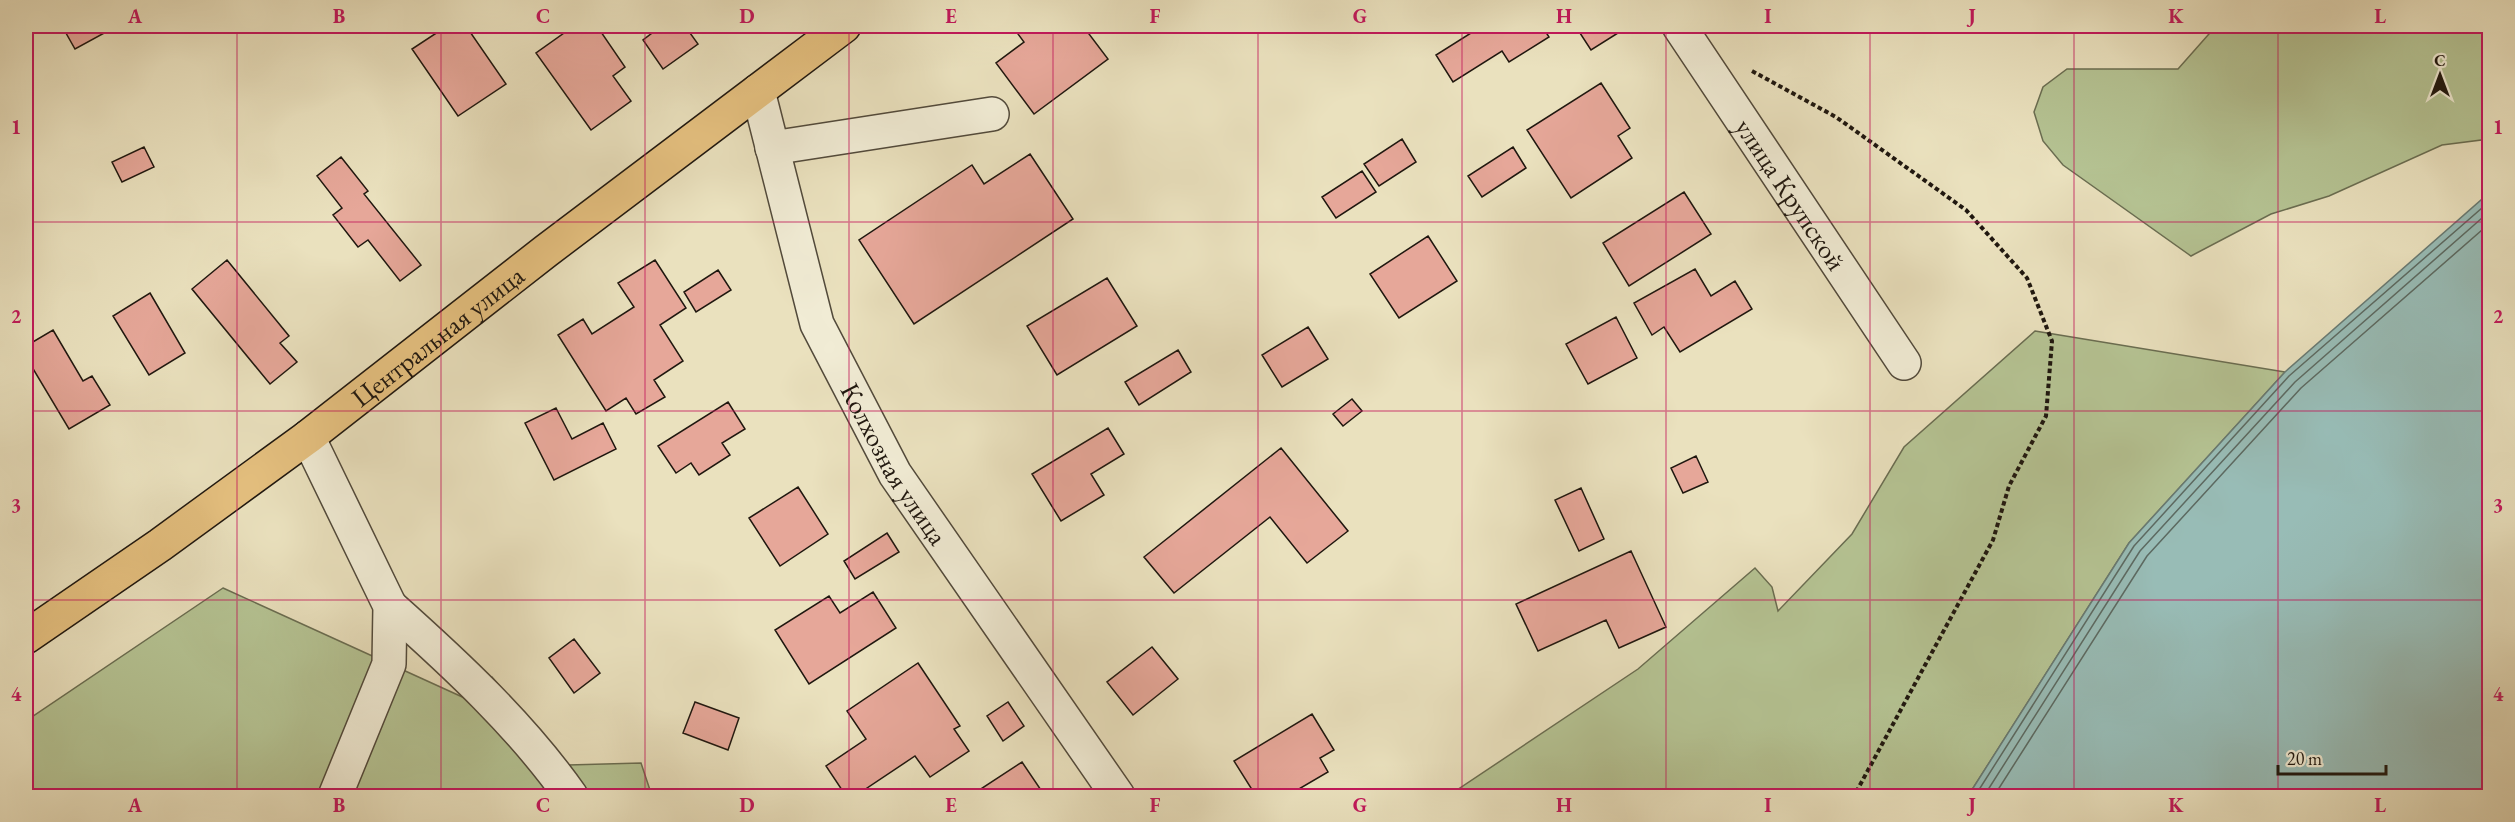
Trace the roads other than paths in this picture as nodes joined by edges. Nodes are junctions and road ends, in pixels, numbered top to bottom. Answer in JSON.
{"nodes":[{"id":1,"x":844,"y":26,"type":"edge"},
{"id":2,"x":1679,"y":26,"type":"edge"},
{"id":3,"x":758,"y":91,"type":"junction"},
{"id":4,"x":992,"y":114,"type":"dead end"},
{"id":5,"x":772,"y":148,"type":"junction"},
{"id":6,"x":1904,"y":363,"type":"dead end"},
{"id":7,"x":308,"y":437,"type":"junction"},
{"id":8,"x":390,"y":606,"type":"junction"},
{"id":9,"x":26,"y":637,"type":"edge"},
{"id":10,"x":335,"y":796,"type":"edge"},
{"id":11,"x":571,"y":796,"type":"edge"},
{"id":12,"x":1118,"y":796,"type":"edge"}],
"edges":[{"from":1,"to":3,"type":"main road","name":"Центральная улица"},
{"from":2,"to":6,"type":"street","name":"улица Крупской"},
{"from":3,"to":5,"type":"street","name":"Колхозная улица"},
{"from":3,"to":7,"type":"main road","name":"Центральная улица"},
{"from":4,"to":5,"type":"street"},
{"from":5,"to":12,"type":"street","name":"Колхозная улица"},
{"from":7,"to":8,"type":"street"},
{"from":7,"to":9,"type":"main road","name":"Центральная улица"},
{"from":8,"to":10,"type":"street"},
{"from":8,"to":11,"type":"street"}]}
